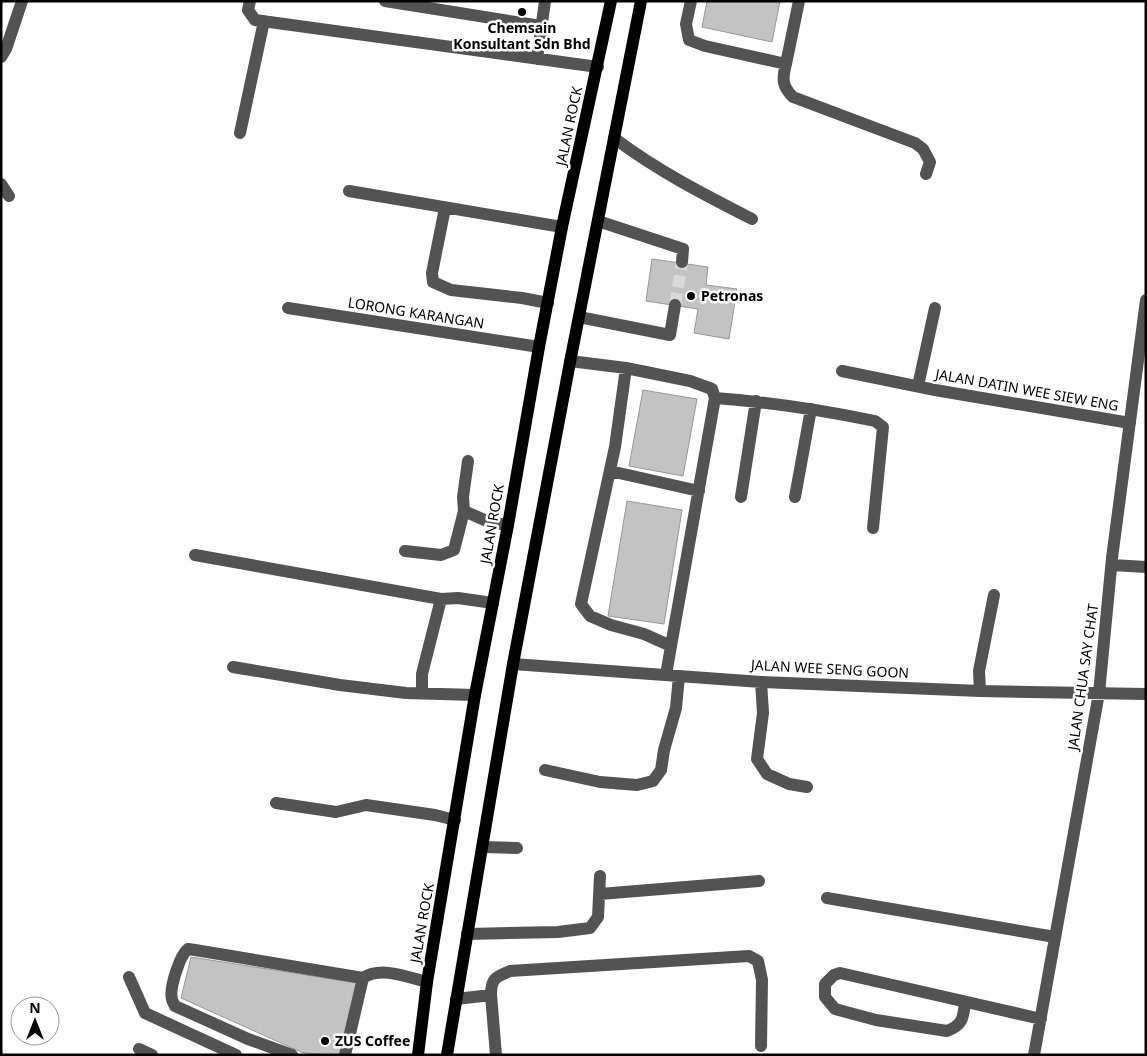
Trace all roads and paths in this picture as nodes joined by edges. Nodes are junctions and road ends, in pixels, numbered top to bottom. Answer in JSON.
{"nodes":[{"id":1,"x":22,"y":1,"type":"edge"},
{"id":2,"x":385,"y":1,"type":"edge"},
{"id":3,"x":545,"y":1,"type":"edge"},
{"id":4,"x":611,"y":1,"type":"edge"},
{"id":5,"x":641,"y":1,"type":"edge"},
{"id":6,"x":691,"y":1,"type":"edge"},
{"id":7,"x":799,"y":1,"type":"edge"},
{"id":8,"x":249,"y":6,"type":"edge"},
{"id":9,"x":264,"y":21,"type":"junction"},
{"id":10,"x":541,"y":26,"type":"junction"},
{"id":11,"x":1,"y":57,"type":"edge"},
{"id":12,"x":537,"y":59,"type":"junction"},
{"id":13,"x":786,"y":64,"type":"junction"},
{"id":14,"x":598,"y":67,"type":"junction"},
{"id":15,"x":240,"y":133,"type":"dead end"},
{"id":16,"x":614,"y":138,"type":"junction"},
{"id":17,"x":926,"y":174,"type":"dead end"},
{"id":18,"x":1,"y":184,"type":"edge"},
{"id":19,"x":349,"y":191,"type":"dead end"},
{"id":20,"x":9,"y":196,"type":"dead end"},
{"id":21,"x":445,"y":208,"type":"junction"},
{"id":22,"x":752,"y":218,"type":"dead end"},
{"id":23,"x":598,"y":221,"type":"junction"},
{"id":24,"x":562,"y":227,"type":"junction"},
{"id":25,"x":682,"y":262,"type":"tunnel mouth"},
{"id":26,"x":1146,"y":300,"type":"edge"},
{"id":27,"x":548,"y":303,"type":"junction"},
{"id":28,"x":675,"y":305,"type":"tunnel mouth"},
{"id":29,"x":288,"y":308,"type":"dead end"},
{"id":30,"x":935,"y":308,"type":"dead end"},
{"id":31,"x":578,"y":317,"type":"junction"},
{"id":32,"x":539,"y":347,"type":"junction"},
{"id":33,"x":570,"y":361,"type":"junction"},
{"id":34,"x":626,"y":368,"type":"junction"},
{"id":35,"x":842,"y":371,"type":"dead end"},
{"id":36,"x":918,"y":386,"type":"junction"},
{"id":37,"x":715,"y":398,"type":"junction"},
{"id":38,"x":756,"y":401,"type":"junction"},
{"id":39,"x":811,"y":408,"type":"junction"},
{"id":40,"x":1130,"y":423,"type":"junction"},
{"id":41,"x":468,"y":461,"type":"dead end"},
{"id":42,"x":610,"y":471,"type":"junction"},
{"id":43,"x":699,"y":491,"type":"junction"},
{"id":44,"x":741,"y":497,"type":"dead end"},
{"id":45,"x":795,"y":497,"type":"dead end"},
{"id":46,"x":464,"y":511,"type":"junction"},
{"id":47,"x":508,"y":525,"type":"junction"},
{"id":48,"x":873,"y":528,"type":"dead end"},
{"id":49,"x":405,"y":551,"type":"dead end"},
{"id":50,"x":195,"y":555,"type":"dead end"},
{"id":51,"x":1112,"y":565,"type":"junction"},
{"id":52,"x":1146,"y":567,"type":"edge"},
{"id":53,"x":994,"y":595,"type":"dead end"},
{"id":54,"x":441,"y":599,"type":"junction"},
{"id":55,"x":493,"y":602,"type":"junction"},
{"id":56,"x":670,"y":646,"type":"junction"},
{"id":57,"x":513,"y":664,"type":"junction"},
{"id":58,"x":233,"y":667,"type":"dead end"},
{"id":59,"x":672,"y":676,"type":"junction"},
{"id":60,"x":761,"y":682,"type":"junction"},
{"id":61,"x":980,"y":691,"type":"junction"},
{"id":62,"x":422,"y":692,"type":"junction"},
{"id":63,"x":1099,"y":693,"type":"junction"},
{"id":64,"x":1146,"y":694,"type":"edge"},
{"id":65,"x":475,"y":695,"type":"junction"},
{"id":66,"x":545,"y":770,"type":"dead end"},
{"id":67,"x":807,"y":787,"type":"dead end"},
{"id":68,"x":276,"y":803,"type":"dead end"},
{"id":69,"x":455,"y":820,"type":"junction"},
{"id":70,"x":482,"y":847,"type":"junction"},
{"id":71,"x":517,"y":848,"type":"dead end"},
{"id":72,"x":600,"y":876,"type":"dead end"},
{"id":73,"x":759,"y":881,"type":"dead end"},
{"id":74,"x":600,"y":894,"type":"junction"},
{"id":75,"x":827,"y":898,"type":"dead end"},
{"id":76,"x":467,"y":934,"type":"junction"},
{"id":77,"x":1055,"y":937,"type":"junction"},
{"id":78,"x":129,"y":978,"type":"dead end"},
{"id":79,"x":362,"y":978,"type":"junction"},
{"id":80,"x":428,"y":982,"type":"junction"},
{"id":81,"x":491,"y":995,"type":"junction"},
{"id":82,"x":456,"y":999,"type":"junction"},
{"id":83,"x":965,"y":1003,"type":"junction"},
{"id":84,"x":1040,"y":1019,"type":"junction"},
{"id":85,"x":761,"y":1046,"type":"dead end"},
{"id":86,"x":139,"y":1049,"type":"dead end"},
{"id":87,"x":152,"y":1055,"type":"edge"},
{"id":88,"x":236,"y":1055,"type":"edge"},
{"id":89,"x":292,"y":1055,"type":"edge"},
{"id":90,"x":345,"y":1055,"type":"edge"},
{"id":91,"x":418,"y":1055,"type":"edge"},
{"id":92,"x":447,"y":1055,"type":"edge"},
{"id":93,"x":496,"y":1055,"type":"edge"},
{"id":94,"x":1034,"y":1055,"type":"edge"}],
"edges":[{"from":1,"to":11,"type":"street"},
{"from":2,"to":10,"type":"street"},
{"from":3,"to":10,"type":"street"},
{"from":4,"to":14,"type":"main road","name":"JALAN ROCK"},
{"from":5,"to":16,"type":"main road"},
{"from":6,"to":13,"type":"street"},
{"from":7,"to":13,"type":"street"},
{"from":8,"to":9,"type":"street"},
{"from":9,"to":12,"type":"street"},
{"from":9,"to":15,"type":"street"},
{"from":10,"to":12,"type":"street"},
{"from":12,"to":14,"type":"street"},
{"from":13,"to":17,"type":"street"},
{"from":14,"to":24,"type":"main road","name":"JALAN ROCK"},
{"from":16,"to":22,"type":"street"},
{"from":16,"to":23,"type":"main road"},
{"from":18,"to":20,"type":"street"},
{"from":19,"to":21,"type":"street"},
{"from":21,"to":24,"type":"street"},
{"from":21,"to":27,"type":"street"},
{"from":23,"to":25,"type":"street"},
{"from":23,"to":31,"type":"main road"},
{"from":24,"to":27,"type":"main road","name":"JALAN ROCK"},
{"from":26,"to":40,"type":"street","name":"JALAN CHUA SAY CHAT"},
{"from":27,"to":32,"type":"main road","name":"JALAN ROCK"},
{"from":28,"to":31,"type":"street"},
{"from":29,"to":32,"type":"street","name":"LORONG KARANGAN"},
{"from":30,"to":36,"type":"street"},
{"from":31,"to":33,"type":"main road"},
{"from":32,"to":47,"type":"main road","name":"JALAN ROCK"},
{"from":33,"to":34,"type":"street"},
{"from":33,"to":57,"type":"main road"},
{"from":34,"to":37,"type":"street"},
{"from":34,"to":42,"type":"street"},
{"from":35,"to":36,"type":"street","name":"JALAN DATIN WEE SIEW ENG"},
{"from":36,"to":40,"type":"street","name":"JALAN DATIN WEE SIEW ENG"},
{"from":37,"to":38,"type":"street"},
{"from":37,"to":43,"type":"street"},
{"from":38,"to":39,"type":"street"},
{"from":38,"to":44,"type":"street"},
{"from":39,"to":45,"type":"street"},
{"from":39,"to":48,"type":"street"},
{"from":40,"to":51,"type":"street","name":"JALAN CHUA SAY CHAT"},
{"from":41,"to":46,"type":"street"},
{"from":42,"to":43,"type":"street"},
{"from":42,"to":56,"type":"street"},
{"from":43,"to":56,"type":"street"},
{"from":46,"to":47,"type":"street"},
{"from":46,"to":49,"type":"street"},
{"from":47,"to":55,"type":"main road","name":"JALAN ROCK"},
{"from":50,"to":54,"type":"street"},
{"from":51,"to":52,"type":"street"},
{"from":51,"to":63,"type":"street","name":"JALAN CHUA SAY CHAT"},
{"from":53,"to":61,"type":"street"},
{"from":54,"to":55,"type":"street"},
{"from":54,"to":62,"type":"street"},
{"from":55,"to":65,"type":"main road","name":"JALAN ROCK"},
{"from":56,"to":59,"type":"street"},
{"from":57,"to":59,"type":"street","name":"JALAN WEE SENG GOON"},
{"from":57,"to":70,"type":"main road"},
{"from":58,"to":62,"type":"street"},
{"from":59,"to":60,"type":"street","name":"JALAN WEE SENG GOON"},
{"from":59,"to":66,"type":"street"},
{"from":60,"to":61,"type":"street","name":"JALAN WEE SENG GOON"},
{"from":60,"to":67,"type":"street"},
{"from":61,"to":63,"type":"street","name":"JALAN WEE SENG GOON"},
{"from":62,"to":65,"type":"street"},
{"from":63,"to":64,"type":"street","name":"JALAN WEE SENG GOON"},
{"from":63,"to":77,"type":"street","name":"JALAN CHUA SAY CHAT"},
{"from":65,"to":69,"type":"main road","name":"JALAN ROCK"},
{"from":68,"to":69,"type":"street"},
{"from":69,"to":80,"type":"main road","name":"JALAN ROCK"},
{"from":70,"to":71,"type":"street"},
{"from":70,"to":76,"type":"main road"},
{"from":72,"to":74,"type":"street"},
{"from":73,"to":74,"type":"street"},
{"from":74,"to":76,"type":"street"},
{"from":75,"to":77,"type":"street"},
{"from":76,"to":82,"type":"main road"},
{"from":77,"to":84,"type":"street","name":"JALAN CHUA SAY CHAT"},
{"from":78,"to":88,"type":"street"},
{"from":79,"to":80,"type":"street"},
{"from":79,"to":89,"type":"street"},
{"from":79,"to":90,"type":"street"},
{"from":80,"to":91,"type":"main road","name":"JALAN ROCK"},
{"from":81,"to":82,"type":"street"},
{"from":81,"to":85,"type":"street"},
{"from":81,"to":93,"type":"street"},
{"from":82,"to":92,"type":"main road"},
{"from":83,"to":83,"type":"street"},
{"from":83,"to":84,"type":"street"},
{"from":84,"to":94,"type":"street","name":"JALAN CHUA SAY CHAT"},
{"from":86,"to":87,"type":"street"}]}
